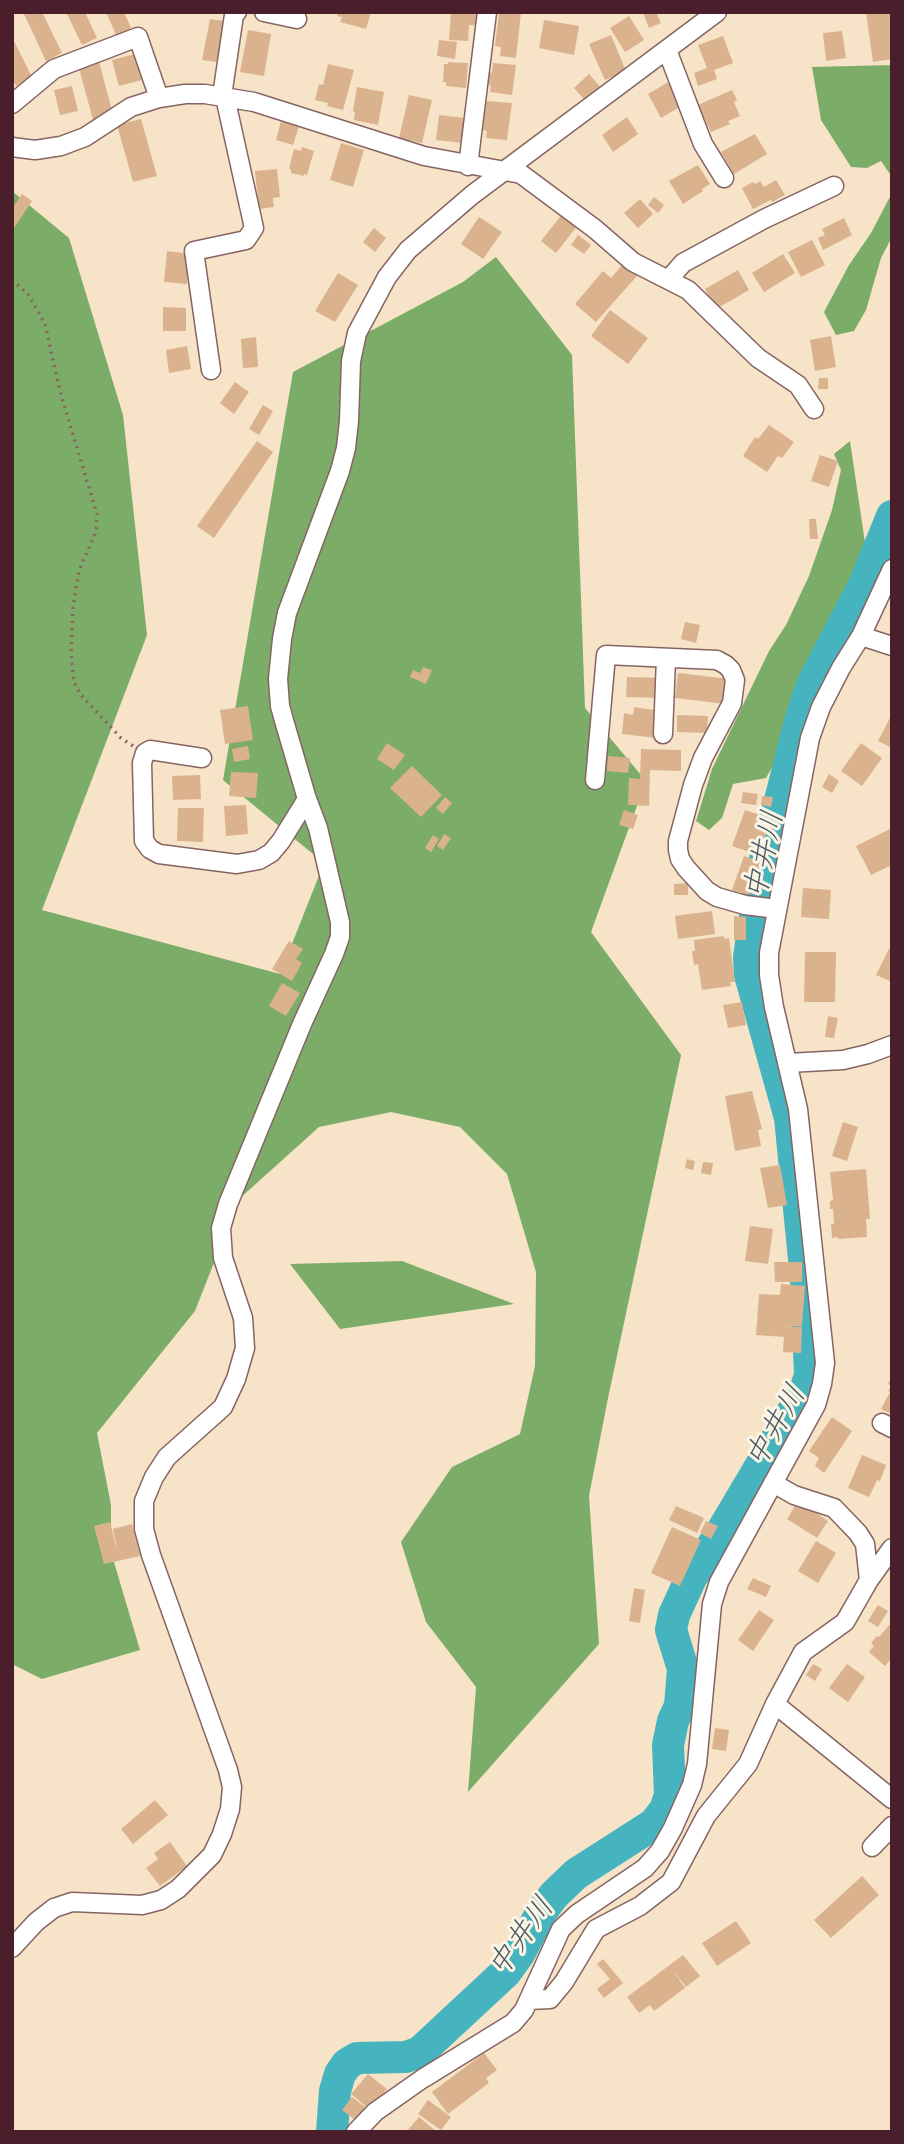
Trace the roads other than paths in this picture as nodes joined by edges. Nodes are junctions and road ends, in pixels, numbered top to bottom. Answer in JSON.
{"nodes":[{"id":1,"x":237,"y":12,"type":"edge"},
{"id":2,"x":264,"y":12,"type":"edge"},
{"id":3,"x":487,"y":12,"type":"edge"},
{"id":4,"x":717,"y":12,"type":"edge"},
{"id":5,"x":297,"y":19,"type":"dead end"},
{"id":6,"x":667,"y":50,"type":"junction"},
{"id":7,"x":223,"y":96,"type":"junction"},
{"id":8,"x":159,"y":98,"type":"junction"},
{"id":9,"x":12,"y":104,"type":"edge"},
{"id":10,"x":12,"y":147,"type":"edge"},
{"id":11,"x":468,"y":166,"type":"junction"},
{"id":12,"x":502,"y":172,"type":"junction"},
{"id":13,"x":724,"y":178,"type":"dead end"},
{"id":14,"x":834,"y":187,"type":"dead end"},
{"id":15,"x":669,"y":279,"type":"junction"},
{"id":16,"x":211,"y":370,"type":"dead end"},
{"id":17,"x":814,"y":409,"type":"dead end"},
{"id":18,"x":892,"y":569,"type":"edge"},
{"id":19,"x":861,"y":636,"type":"junction"},
{"id":20,"x":892,"y":646,"type":"edge"},
{"id":21,"x":666,"y":658,"type":"junction"},
{"id":22,"x":663,"y":734,"type":"dead end"},
{"id":23,"x":202,"y":758,"type":"dead end"},
{"id":24,"x":595,"y":780,"type":"dead end"},
{"id":25,"x":307,"y":799,"type":"junction"},
{"id":26,"x":773,"y":909,"type":"junction"},
{"id":27,"x":892,"y":1045,"type":"edge"},
{"id":28,"x":788,"y":1063,"type":"junction"},
{"id":29,"x":773,"y":1483,"type":"junction"},
{"id":30,"x":892,"y":1548,"type":"edge"},
{"id":31,"x":869,"y":1580,"type":"junction"},
{"id":32,"x":775,"y":1704,"type":"junction"},
{"id":33,"x":892,"y":1799,"type":"edge"},
{"id":34,"x":892,"y":1826,"type":"edge"},
{"id":35,"x":872,"y":1847,"type":"dead end"},
{"id":36,"x":12,"y":1948,"type":"edge"},
{"id":37,"x":529,"y":2000,"type":"junction"},
{"id":38,"x":356,"y":2132,"type":"edge"}],
"edges":[{"from":1,"to":7,"type":"street"},
{"from":2,"to":5,"type":"street"},
{"from":3,"to":11,"type":"street"},
{"from":4,"to":6,"type":"street"},
{"from":6,"to":12,"type":"street"},
{"from":6,"to":13,"type":"street"},
{"from":7,"to":8,"type":"street"},
{"from":7,"to":11,"type":"street"},
{"from":7,"to":16,"type":"street"},
{"from":8,"to":9,"type":"street"},
{"from":8,"to":10,"type":"street"},
{"from":11,"to":12,"type":"street"},
{"from":12,"to":15,"type":"street"},
{"from":12,"to":25,"type":"street"},
{"from":14,"to":15,"type":"street"},
{"from":15,"to":17,"type":"street"},
{"from":18,"to":19,"type":"street"},
{"from":19,"to":20,"type":"street"},
{"from":19,"to":26,"type":"street"},
{"from":21,"to":22,"type":"street"},
{"from":21,"to":24,"type":"street"},
{"from":21,"to":26,"type":"street"},
{"from":23,"to":25,"type":"street"},
{"from":25,"to":36,"type":"street"},
{"from":26,"to":28,"type":"street"},
{"from":27,"to":28,"type":"street"},
{"from":28,"to":29,"type":"street"},
{"from":29,"to":31,"type":"street"},
{"from":29,"to":37,"type":"street"},
{"from":30,"to":31,"type":"street"},
{"from":31,"to":32,"type":"street"},
{"from":32,"to":33,"type":"street"},
{"from":32,"to":37,"type":"street"},
{"from":34,"to":35,"type":"street"},
{"from":37,"to":38,"type":"street"}]}
